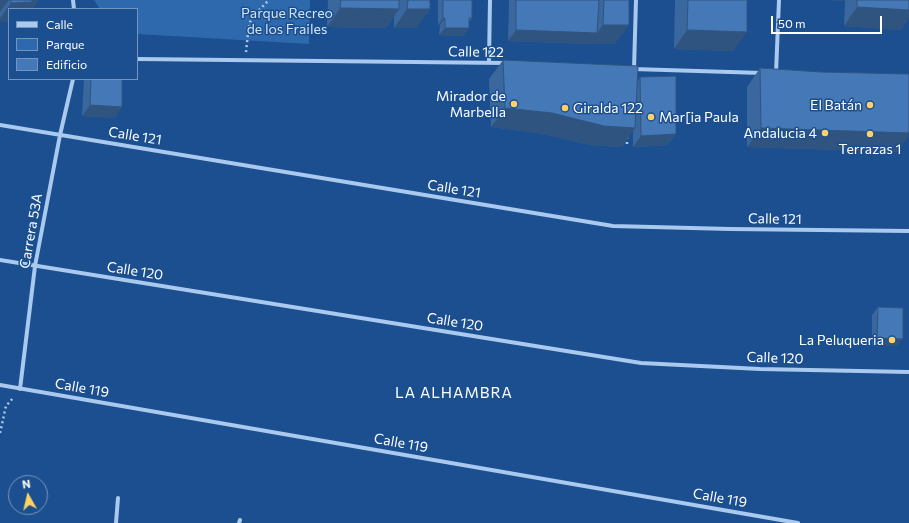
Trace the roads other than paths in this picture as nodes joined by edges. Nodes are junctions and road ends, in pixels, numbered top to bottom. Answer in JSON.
{"nodes":[{"id":1,"x":490,"y":0,"type":"edge"},
{"id":2,"x":636,"y":0,"type":"edge"},
{"id":3,"x":779,"y":0,"type":"edge"},
{"id":4,"x":138,"y":59,"type":"edge"},
{"id":5,"x":488,"y":62,"type":"junction"},
{"id":6,"x":512,"y":64,"type":"edge"},
{"id":7,"x":776,"y":73,"type":"junction"},
{"id":8,"x":784,"y":73,"type":"edge"},
{"id":9,"x":73,"y":80,"type":"edge"},
{"id":10,"x":0,"y":125,"type":"edge"},
{"id":11,"x":60,"y":135,"type":"junction"},
{"id":12,"x":909,"y":231,"type":"edge"},
{"id":13,"x":0,"y":260,"type":"edge"},
{"id":14,"x":35,"y":266,"type":"junction"},
{"id":15,"x":909,"y":372,"type":"edge"},
{"id":16,"x":0,"y":385,"type":"edge"},
{"id":17,"x":20,"y":388,"type":"junction"},
{"id":18,"x":118,"y":498,"type":"dead end"},
{"id":19,"x":116,"y":523,"type":"edge"},
{"id":20,"x":798,"y":523,"type":"edge"}],
"edges":[{"from":1,"to":5,"type":"street"},
{"from":2,"to":7,"type":"street"},
{"from":3,"to":7,"type":"street"},
{"from":4,"to":5,"type":"street","name":"Calle 122"},
{"from":5,"to":6,"type":"street","name":"Calle 122"},
{"from":7,"to":8,"type":"street"},
{"from":9,"to":11,"type":"street","name":"Carrera 53A"},
{"from":10,"to":11,"type":"street","name":"Calle 121"},
{"from":11,"to":12,"type":"street","name":"Calle 121"},
{"from":11,"to":14,"type":"street","name":"Carrera 53A"},
{"from":13,"to":14,"type":"street","name":"Calle 120"},
{"from":14,"to":15,"type":"street","name":"Calle 120"},
{"from":14,"to":17,"type":"street","name":"Carrera 53A"},
{"from":16,"to":17,"type":"street","name":"Calle 119"},
{"from":17,"to":20,"type":"street","name":"Calle 119"},
{"from":18,"to":19,"type":"street"}]}
